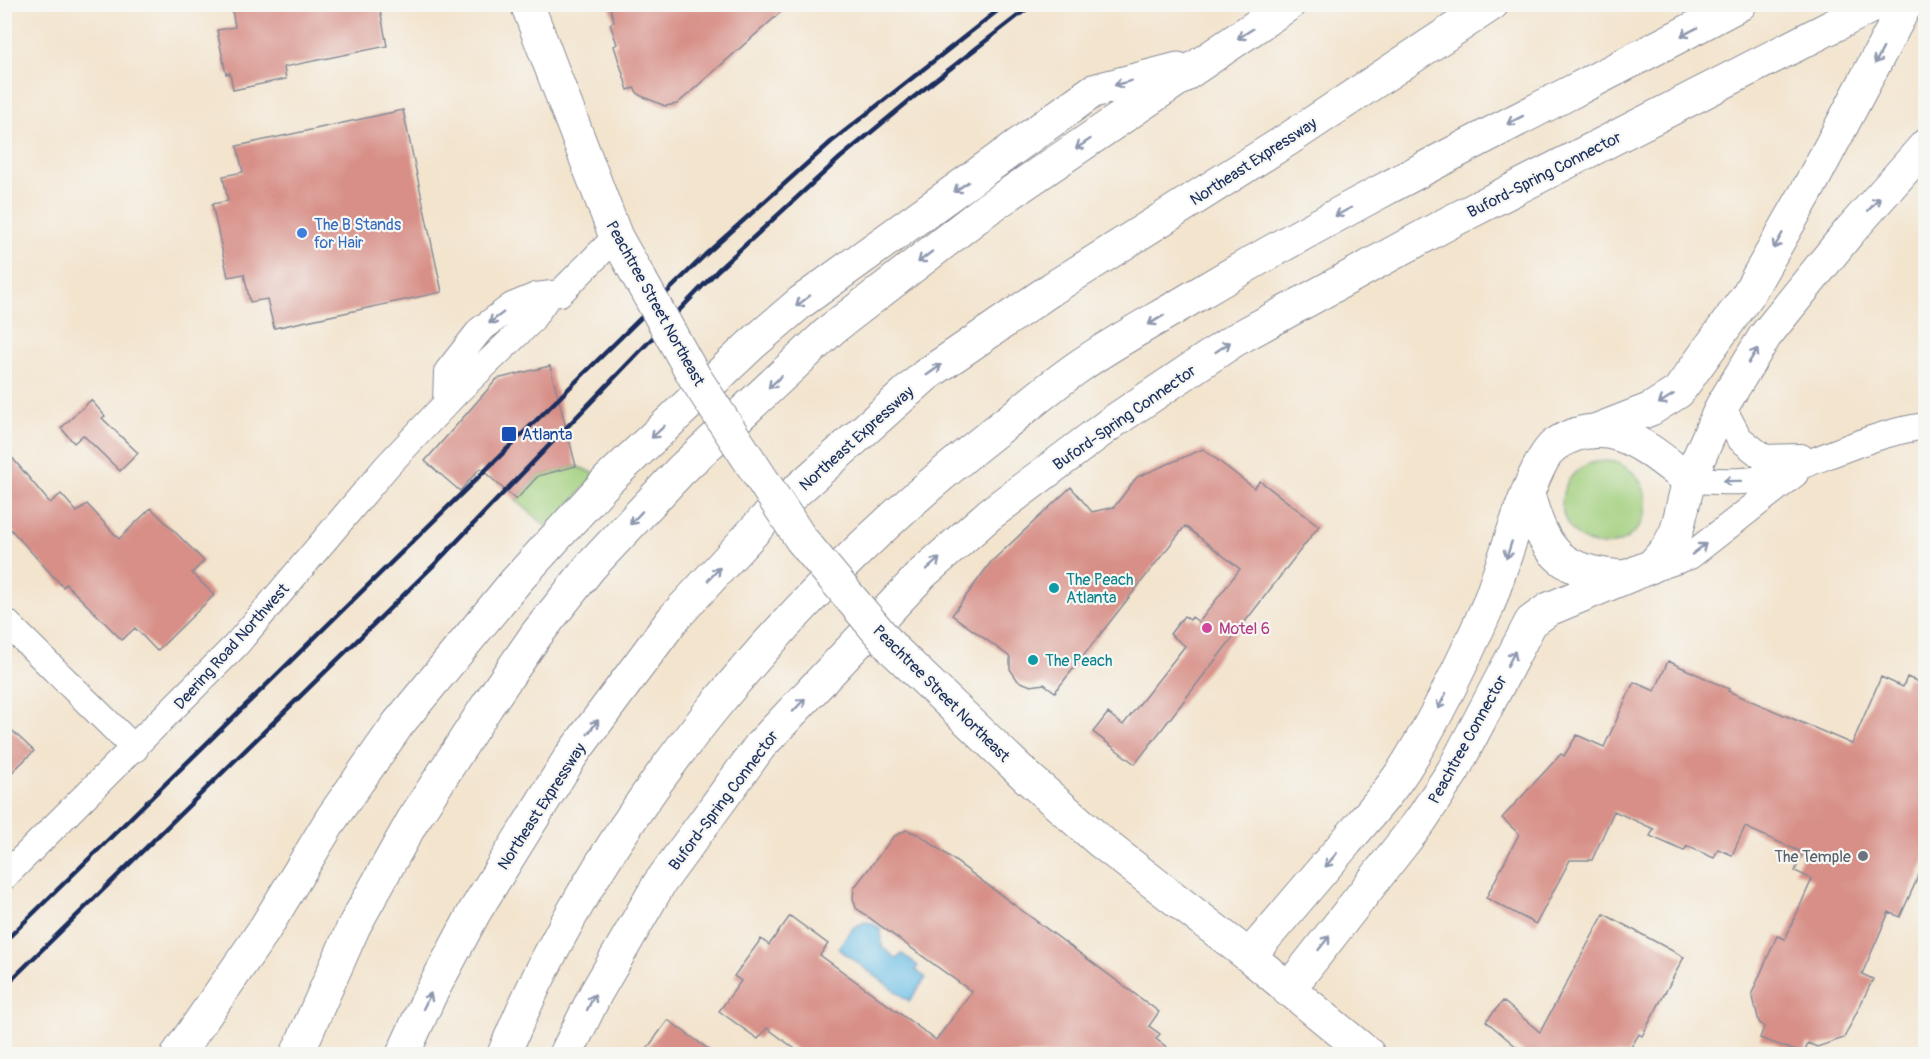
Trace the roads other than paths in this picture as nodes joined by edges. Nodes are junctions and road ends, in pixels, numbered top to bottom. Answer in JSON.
{"nodes":[{"id":1,"x":526,"y":4,"type":"edge"},
{"id":2,"x":1289,"y":4,"type":"edge"},
{"id":3,"x":1492,"y":4,"type":"edge"},
{"id":4,"x":1740,"y":4,"type":"edge"},
{"id":5,"x":1876,"y":4,"type":"edge"},
{"id":6,"x":1906,"y":4,"type":"edge"},
{"id":7,"x":1200,"y":63,"type":"junction"},
{"id":8,"x":1926,"y":145,"type":"edge"},
{"id":9,"x":616,"y":237,"type":"junction"},
{"id":10,"x":1722,"y":406,"type":"junction"},
{"id":11,"x":1926,"y":426,"type":"edge"},
{"id":12,"x":1592,"y":432,"type":"junction"},
{"id":13,"x":1828,"y":453,"type":"junction"},
{"id":14,"x":1689,"y":480,"type":"junction"},
{"id":15,"x":1528,"y":494,"type":"junction"},
{"id":16,"x":1635,"y":574,"type":"junction"},
{"id":17,"x":4,"y":620,"type":"edge"},
{"id":18,"x":135,"y":749,"type":"junction"},
{"id":19,"x":4,"y":877,"type":"edge"},
{"id":20,"x":1249,"y":956,"type":"junction"},
{"id":21,"x":1288,"y":990,"type":"junction"},
{"id":22,"x":178,"y":1054,"type":"edge"},
{"id":23,"x":297,"y":1054,"type":"edge"},
{"id":24,"x":403,"y":1054,"type":"edge"},
{"id":25,"x":504,"y":1054,"type":"edge"},
{"id":26,"x":566,"y":1054,"type":"edge"},
{"id":27,"x":1368,"y":1054,"type":"edge"}],
"edges":[{"from":1,"to":9,"type":"main road","name":"Peachtree Street Northeast"},
{"from":2,"to":7,"type":"main road","one_way":true},
{"from":24,"to":3,"type":"main road","name":"Northeast Expressway","one_way":true},
{"from":4,"to":25,"type":"main road","one_way":true},
{"from":26,"to":5,"type":"main road","name":"Buford-Spring Connector","one_way":true},
{"from":6,"to":12,"type":"main road","one_way":true},
{"from":7,"to":22,"type":"main road","one_way":true},
{"from":7,"to":23,"type":"main road","one_way":true},
{"from":10,"to":8,"type":"main road","name":"Peachtree Connector","one_way":true},
{"from":9,"to":18,"type":"street","name":"Deering Road Northwest"},
{"from":9,"to":20,"type":"main road","name":"Peachtree Street Northeast","bridge":true},
{"from":10,"to":13,"type":"street"},
{"from":10,"to":14,"type":"main road","name":"Peachtree Connector"},
{"from":11,"to":13,"type":"street"},
{"from":12,"to":14,"type":"main road"},
{"from":12,"to":15,"type":"main road"},
{"from":13,"to":14,"type":"street","one_way":true},
{"from":16,"to":13,"type":"street","one_way":true},
{"from":14,"to":16,"type":"main road","name":"Peachtree Connector"},
{"from":15,"to":16,"type":"main road"},
{"from":15,"to":20,"type":"main road","one_way":true},
{"from":21,"to":16,"type":"main road","name":"Peachtree Connector","one_way":true},
{"from":17,"to":18,"type":"street"},
{"from":18,"to":19,"type":"street","name":"Deering Road Northwest"},
{"from":20,"to":21,"type":"main road","name":"Peachtree Street Northeast"},
{"from":21,"to":27,"type":"main road","name":"Peachtree Street Northeast"}]}
